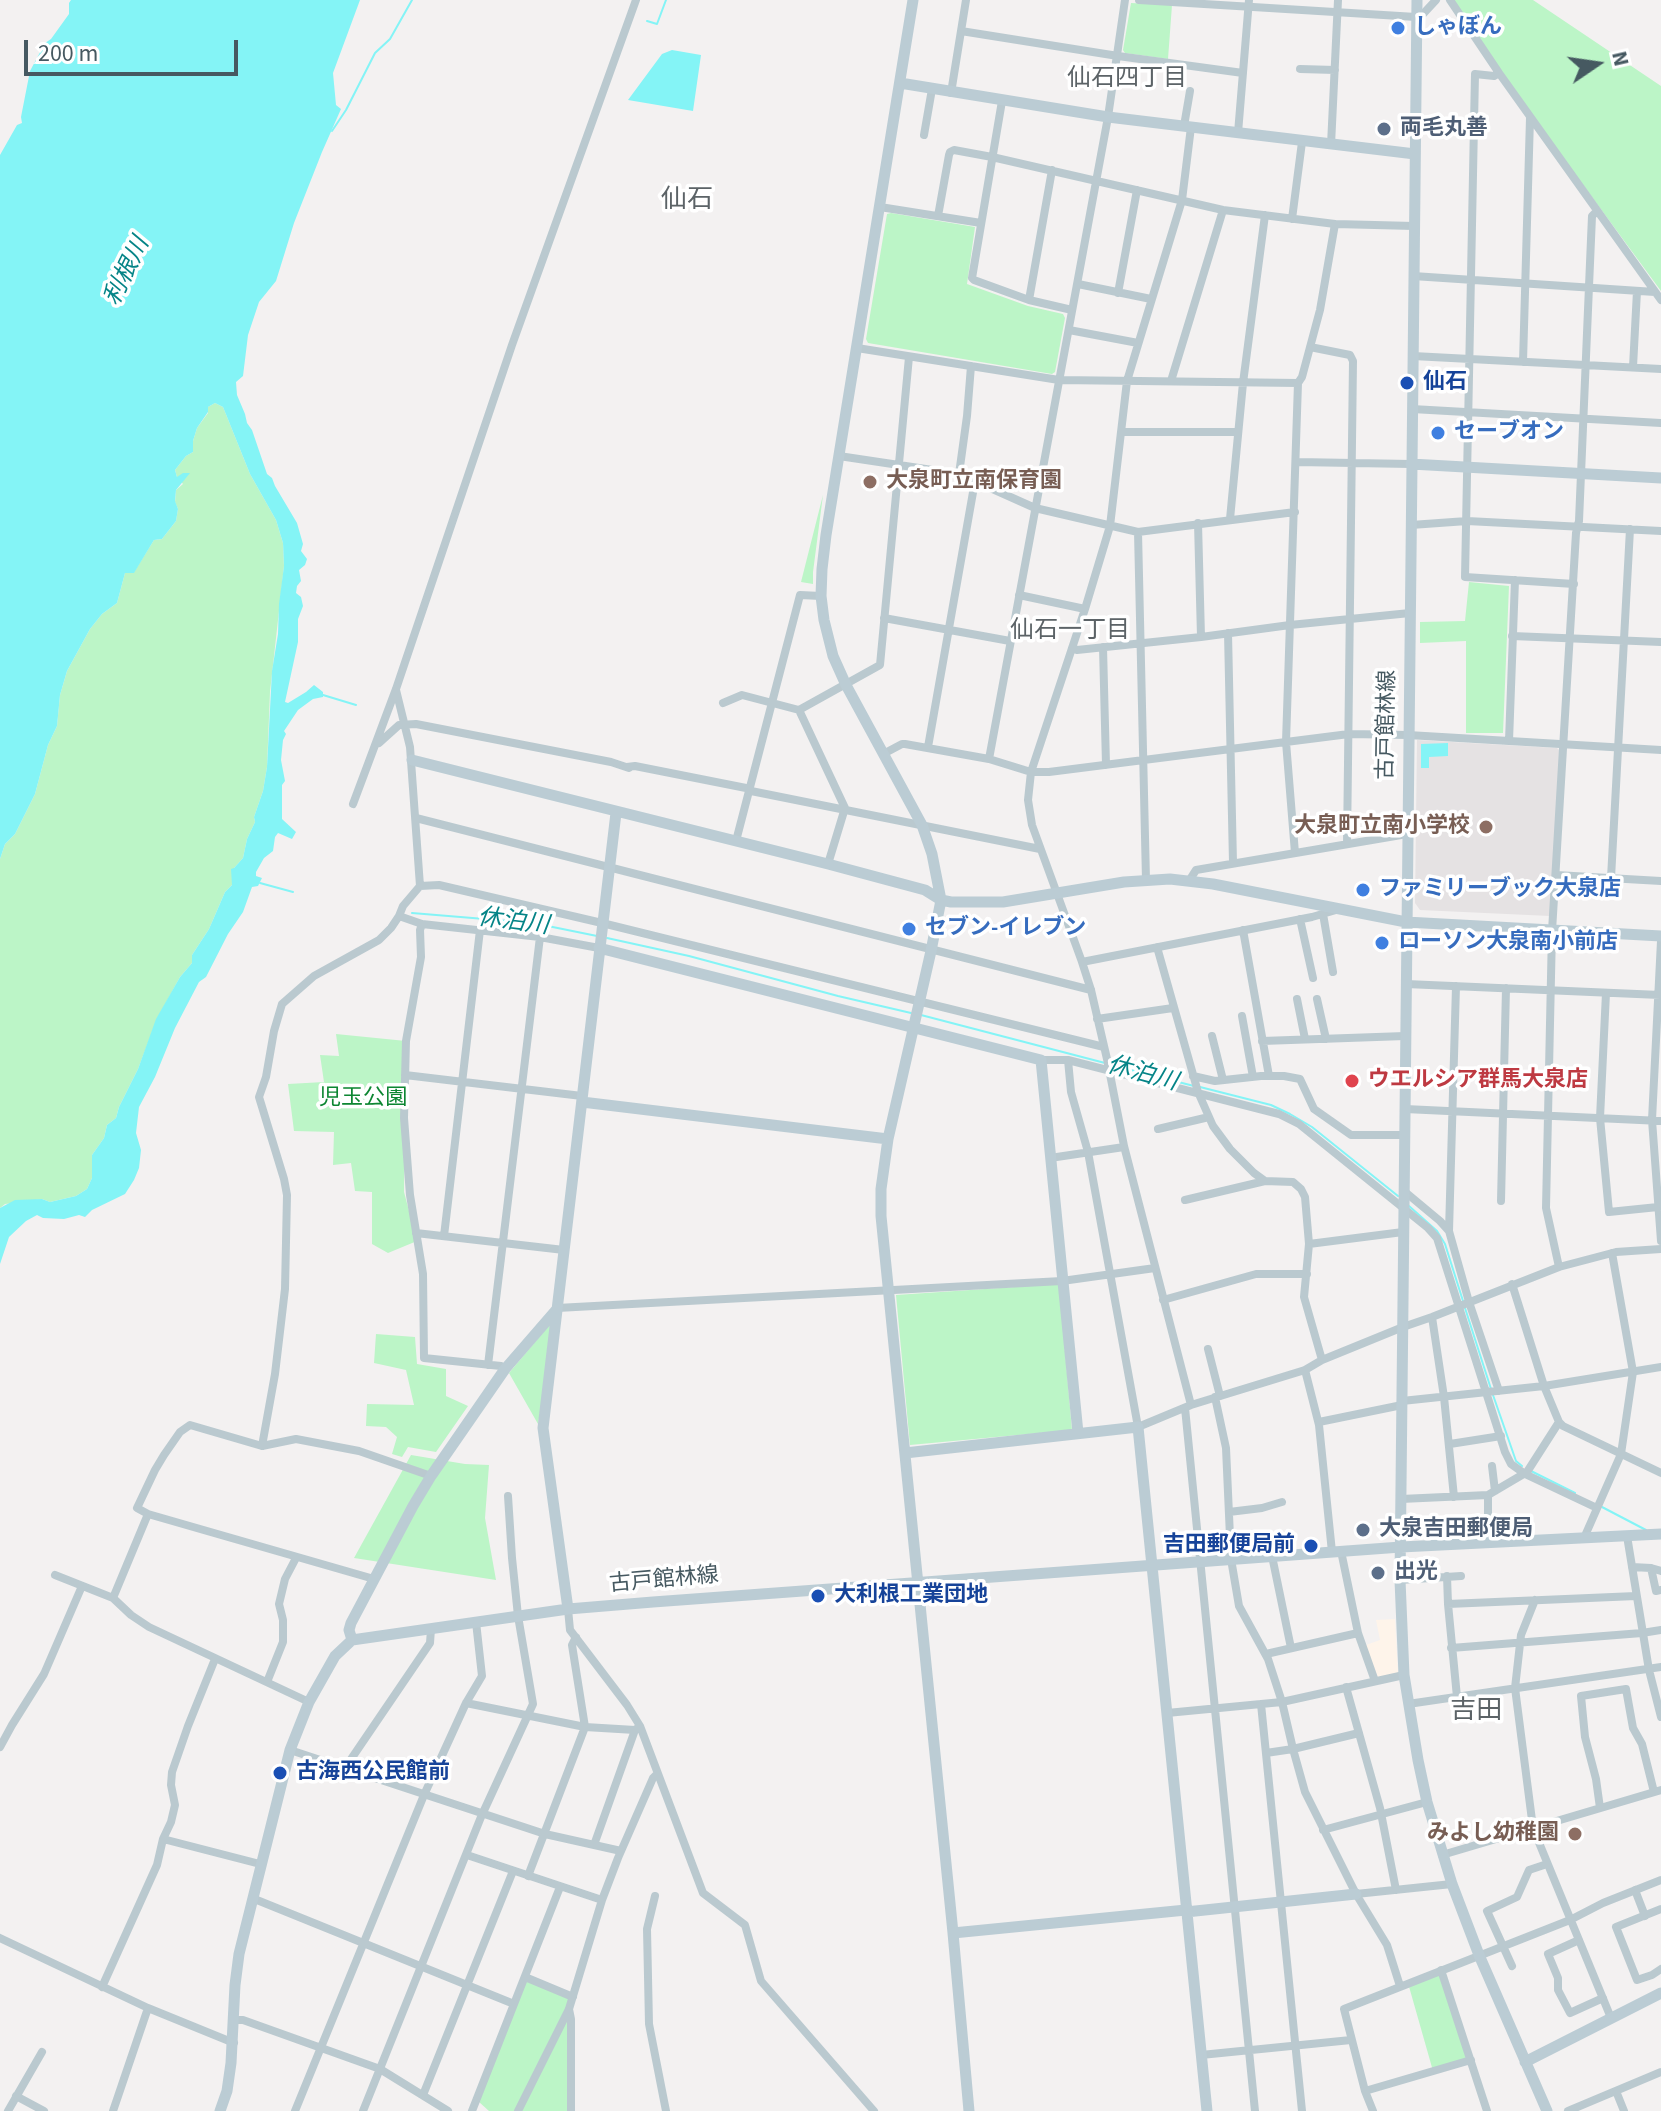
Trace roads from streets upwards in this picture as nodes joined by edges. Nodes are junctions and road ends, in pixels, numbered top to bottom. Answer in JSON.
{"nodes":[{"id":1,"x":636,"y":0,"type":"edge"},
{"id":2,"x":913,"y":0,"type":"edge"},
{"id":3,"x":966,"y":0,"type":"edge"},
{"id":4,"x":1125,"y":0,"type":"edge"},
{"id":5,"x":1139,"y":0,"type":"edge"},
{"id":6,"x":1338,"y":0,"type":"edge"},
{"id":7,"x":1417,"y":0,"type":"edge"},
{"id":8,"x":1436,"y":0,"type":"edge"},
{"id":9,"x":1450,"y":0,"type":"edge"},
{"id":10,"x":1249,"y":3,"type":"edge"},
{"id":11,"x":1290,"y":4,"type":"edge"},
{"id":12,"x":1337,"y":12,"type":"junction"},
{"id":13,"x":1416,"y":17,"type":"junction"},
{"id":14,"x":961,"y":31,"type":"junction"},
{"id":15,"x":1118,"y":56,"type":"junction"},
{"id":16,"x":1300,"y":69,"type":"dead end"},
{"id":17,"x":1335,"y":70,"type":"junction"},
{"id":18,"x":1243,"y":73,"type":"junction"},
{"id":19,"x":1499,"y":73,"type":"junction"},
{"id":20,"x":900,"y":83,"type":"junction"},
{"id":21,"x":932,"y":89,"type":"junction"},
{"id":22,"x":1190,"y":91,"type":"dead end"},
{"id":23,"x":951,"y":93,"type":"junction"},
{"id":24,"x":1002,"y":101,"type":"junction"},
{"id":25,"x":1108,"y":117,"type":"junction"},
{"id":26,"x":1530,"y":117,"type":"junction"},
{"id":27,"x":1188,"y":127,"type":"junction"},
{"id":28,"x":1238,"y":133,"type":"junction"},
{"id":29,"x":924,"y":135,"type":"dead end"},
{"id":30,"x":1302,"y":142,"type":"junction"},
{"id":31,"x":1331,"y":145,"type":"junction"},
{"id":32,"x":1415,"y":154,"type":"junction"},
{"id":33,"x":992,"y":157,"type":"junction"},
{"id":34,"x":1052,"y":170,"type":"junction"},
{"id":35,"x":1096,"y":180,"type":"junction"},
{"id":36,"x":1137,"y":190,"type":"junction"},
{"id":37,"x":1182,"y":200,"type":"junction"},
{"id":38,"x":880,"y":207,"type":"junction"},
{"id":39,"x":1223,"y":210,"type":"junction"},
{"id":40,"x":1597,"y":211,"type":"junction"},
{"id":41,"x":1265,"y":215,"type":"junction"},
{"id":42,"x":938,"y":216,"type":"junction"},
{"id":43,"x":1292,"y":219,"type":"junction"},
{"id":44,"x":981,"y":223,"type":"junction"},
{"id":45,"x":1335,"y":224,"type":"junction"},
{"id":46,"x":1414,"y":226,"type":"junction"},
{"id":47,"x":1413,"y":276,"type":"junction"},
{"id":48,"x":1471,"y":280,"type":"junction"},
{"id":49,"x":1078,"y":284,"type":"junction"},
{"id":50,"x":1525,"y":284,"type":"junction"},
{"id":51,"x":1588,"y":288,"type":"junction"},
{"id":52,"x":1637,"y":291,"type":"junction"},
{"id":53,"x":1118,"y":293,"type":"junction"},
{"id":54,"x":1658,"y":296,"type":"edge"},
{"id":55,"x":1151,"y":299,"type":"junction"},
{"id":56,"x":1029,"y":300,"type":"junction"},
{"id":57,"x":1072,"y":310,"type":"junction"},
{"id":58,"x":1069,"y":330,"type":"junction"},
{"id":59,"x":1138,"y":343,"type":"junction"},
{"id":60,"x":1310,"y":347,"type":"junction"},
{"id":61,"x":857,"y":348,"type":"junction"},
{"id":62,"x":1413,"y":356,"type":"junction"},
{"id":63,"x":909,"y":357,"type":"junction"},
{"id":64,"x":1469,"y":359,"type":"junction"},
{"id":65,"x":1523,"y":362,"type":"junction"},
{"id":66,"x":1585,"y":365,"type":"junction"},
{"id":67,"x":971,"y":366,"type":"junction"},
{"id":68,"x":1633,"y":367,"type":"junction"},
{"id":69,"x":1661,"y":369,"type":"edge"},
{"id":70,"x":1059,"y":380,"type":"junction"},
{"id":71,"x":1127,"y":381,"type":"junction"},
{"id":72,"x":1171,"y":381,"type":"junction"},
{"id":73,"x":1243,"y":383,"type":"junction"},
{"id":74,"x":1298,"y":383,"type":"junction"},
{"id":75,"x":1412,"y":409,"type":"junction"},
{"id":76,"x":1468,"y":411,"type":"junction"},
{"id":77,"x":1583,"y":418,"type":"junction"},
{"id":78,"x":1661,"y":423,"type":"edge"},
{"id":79,"x":1121,"y":432,"type":"junction"},
{"id":80,"x":1238,"y":432,"type":"junction"},
{"id":81,"x":839,"y":456,"type":"junction"},
{"id":82,"x":1297,"y":462,"type":"junction"},
{"id":83,"x":1352,"y":463,"type":"junction"},
{"id":84,"x":899,"y":464,"type":"junction"},
{"id":85,"x":1411,"y":464,"type":"junction"},
{"id":86,"x":1467,"y":467,"type":"junction"},
{"id":87,"x":1580,"y":473,"type":"junction"},
{"id":88,"x":959,"y":474,"type":"junction"},
{"id":89,"x":1661,"y":478,"type":"edge"},
{"id":90,"x":975,"y":481,"type":"junction"},
{"id":91,"x":1035,"y":508,"type":"junction"},
{"id":92,"x":1295,"y":512,"type":"junction"},
{"id":93,"x":1230,"y":519,"type":"junction"},
{"id":94,"x":1467,"y":521,"type":"junction"},
{"id":95,"x":1198,"y":523,"type":"junction"},
{"id":96,"x":1411,"y":525,"type":"junction"},
{"id":97,"x":1110,"y":526,"type":"junction"},
{"id":98,"x":1578,"y":527,"type":"junction"},
{"id":99,"x":1630,"y":529,"type":"junction"},
{"id":100,"x":1661,"y":531,"type":"edge"},
{"id":101,"x":1138,"y":532,"type":"junction"},
{"id":102,"x":1515,"y":580,"type":"junction"},
{"id":103,"x":1574,"y":584,"type":"junction"},
{"id":104,"x":1019,"y":595,"type":"junction"},
{"id":105,"x":821,"y":596,"type":"junction"},
{"id":106,"x":1085,"y":609,"type":"junction"},
{"id":107,"x":1410,"y":613,"type":"junction"},
{"id":108,"x":884,"y":618,"type":"junction"},
{"id":109,"x":1350,"y":619,"type":"junction"},
{"id":110,"x":1290,"y":625,"type":"junction"},
{"id":111,"x":949,"y":629,"type":"junction"},
{"id":112,"x":1228,"y":633,"type":"junction"},
{"id":113,"x":1512,"y":636,"type":"junction"},
{"id":114,"x":1201,"y":637,"type":"junction"},
{"id":115,"x":1570,"y":639,"type":"junction"},
{"id":116,"x":1010,"y":641,"type":"junction"},
{"id":117,"x":1623,"y":641,"type":"junction"},
{"id":118,"x":1661,"y":642,"type":"edge"},
{"id":119,"x":1141,"y":643,"type":"junction"},
{"id":120,"x":1103,"y":647,"type":"junction"},
{"id":121,"x":1072,"y":648,"type":"junction"},
{"id":122,"x":846,"y":685,"type":"junction"},
{"id":123,"x":396,"y":689,"type":"junction"},
{"id":124,"x":723,"y":703,"type":"dead end"},
{"id":125,"x":772,"y":704,"type":"junction"},
{"id":126,"x":799,"y":710,"type":"junction"},
{"id":127,"x":406,"y":724,"type":"junction"},
{"id":128,"x":1349,"y":734,"type":"junction"},
{"id":129,"x":1408,"y":735,"type":"junction"},
{"id":130,"x":1509,"y":741,"type":"junction"},
{"id":131,"x":1286,"y":742,"type":"junction"},
{"id":132,"x":1564,"y":745,"type":"junction"},
{"id":133,"x":375,"y":746,"type":"junction"},
{"id":134,"x":928,"y":747,"type":"junction"},
{"id":135,"x":1618,"y":747,"type":"junction"},
{"id":136,"x":1230,"y":749,"type":"junction"},
{"id":137,"x":1661,"y":750,"type":"edge"},
{"id":138,"x":885,"y":753,"type":"junction"},
{"id":139,"x":989,"y":759,"type":"junction"},
{"id":140,"x":412,"y":760,"type":"junction"},
{"id":141,"x":1144,"y":760,"type":"junction"},
{"id":142,"x":1106,"y":765,"type":"junction"},
{"id":143,"x":1031,"y":772,"type":"junction"},
{"id":144,"x":751,"y":791,"type":"junction"},
{"id":145,"x":353,"y":804,"type":"dead end"},
{"id":146,"x":845,"y":808,"type":"junction"},
{"id":147,"x":616,"y":813,"type":"junction"},
{"id":148,"x":416,"y":818,"type":"junction"},
{"id":149,"x":922,"y":825,"type":"junction"},
{"id":150,"x":1407,"y":834,"type":"junction"},
{"id":151,"x":736,"y":841,"type":"junction"},
{"id":152,"x":1347,"y":844,"type":"junction"},
{"id":153,"x":1040,"y":849,"type":"junction"},
{"id":154,"x":1295,"y":853,"type":"junction"},
{"id":155,"x":1233,"y":863,"type":"junction"},
{"id":156,"x":828,"y":864,"type":"junction"},
{"id":157,"x":609,"y":868,"type":"junction"},
{"id":158,"x":1556,"y":875,"type":"junction"},
{"id":159,"x":1611,"y":878,"type":"junction"},
{"id":160,"x":1146,"y":880,"type":"junction"},
{"id":161,"x":1189,"y":881,"type":"junction"},
{"id":162,"x":1661,"y":881,"type":"edge"},
{"id":163,"x":420,"y":886,"type":"junction"},
{"id":164,"x":1057,"y":894,"type":"junction"},
{"id":165,"x":941,"y":900,"type":"junction"},
{"id":166,"x":1342,"y":909,"type":"junction"},
{"id":167,"x":1323,"y":914,"type":"junction"},
{"id":168,"x":399,"y":916,"type":"junction"},
{"id":169,"x":1300,"y":919,"type":"junction"},
{"id":170,"x":1406,"y":922,"type":"junction"},
{"id":171,"x":422,"y":924,"type":"junction"},
{"id":172,"x":602,"y":925,"type":"junction"},
{"id":173,"x":480,"y":930,"type":"junction"},
{"id":174,"x":1243,"y":930,"type":"junction"},
{"id":175,"x":1552,"y":931,"type":"junction"},
{"id":176,"x":540,"y":937,"type":"junction"},
{"id":177,"x":1661,"y":939,"type":"edge"},
{"id":178,"x":600,"y":946,"type":"junction"},
{"id":179,"x":1157,"y":947,"type":"junction"},
{"id":180,"x":931,"y":951,"type":"junction"},
{"id":181,"x":1082,"y":962,"type":"junction"},
{"id":182,"x":1333,"y":972,"type":"dead end"},
{"id":183,"x":1313,"y":978,"type":"dead end"},
{"id":184,"x":1406,"y":984,"type":"junction"},
{"id":185,"x":1456,"y":986,"type":"junction"},
{"id":186,"x":1506,"y":988,"type":"junction"},
{"id":187,"x":1091,"y":990,"type":"junction"},
{"id":188,"x":1551,"y":990,"type":"junction"},
{"id":189,"x":1606,"y":993,"type":"junction"},
{"id":190,"x":1660,"y":994,"type":"edge"},
{"id":191,"x":1297,"y":999,"type":"dead end"},
{"id":192,"x":1317,"y":999,"type":"dead end"},
{"id":193,"x":919,"y":1003,"type":"junction"},
{"id":194,"x":1173,"y":1008,"type":"junction"},
{"id":195,"x":1242,"y":1016,"type":"dead end"},
{"id":196,"x":1097,"y":1019,"type":"junction"},
{"id":197,"x":914,"y":1026,"type":"junction"},
{"id":198,"x":1212,"y":1036,"type":"dead end"},
{"id":199,"x":1405,"y":1036,"type":"junction"},
{"id":200,"x":1305,"y":1039,"type":"junction"},
{"id":201,"x":1326,"y":1039,"type":"junction"},
{"id":202,"x":1262,"y":1041,"type":"junction"},
{"id":203,"x":1104,"y":1047,"type":"junction"},
{"id":204,"x":1041,"y":1060,"type":"junction"},
{"id":205,"x":1068,"y":1060,"type":"junction"},
{"id":206,"x":1109,"y":1070,"type":"junction"},
{"id":207,"x":405,"y":1075,"type":"junction"},
{"id":208,"x":1269,"y":1076,"type":"junction"},
{"id":209,"x":1253,"y":1077,"type":"junction"},
{"id":210,"x":1194,"y":1078,"type":"junction"},
{"id":211,"x":1223,"y":1080,"type":"junction"},
{"id":212,"x":462,"y":1081,"type":"junction"},
{"id":213,"x":522,"y":1089,"type":"junction"},
{"id":214,"x":1198,"y":1092,"type":"junction"},
{"id":215,"x":582,"y":1099,"type":"junction"},
{"id":216,"x":1405,"y":1109,"type":"junction"},
{"id":217,"x":1452,"y":1111,"type":"junction"},
{"id":218,"x":1503,"y":1113,"type":"junction"},
{"id":219,"x":1549,"y":1115,"type":"junction"},
{"id":220,"x":1209,"y":1117,"type":"junction"},
{"id":221,"x":1600,"y":1118,"type":"junction"},
{"id":222,"x":1656,"y":1121,"type":"edge"},
{"id":223,"x":1158,"y":1129,"type":"dead end"},
{"id":224,"x":1404,"y":1135,"type":"junction"},
{"id":225,"x":888,"y":1139,"type":"junction"},
{"id":226,"x":1124,"y":1147,"type":"junction"},
{"id":227,"x":1088,"y":1152,"type":"junction"},
{"id":228,"x":1050,"y":1158,"type":"junction"},
{"id":229,"x":1265,"y":1181,"type":"junction"},
{"id":230,"x":1185,"y":1200,"type":"dead end"},
{"id":231,"x":1404,"y":1200,"type":"junction"},
{"id":232,"x":1501,"y":1201,"type":"dead end"},
{"id":233,"x":1658,"y":1207,"type":"junction"},
{"id":234,"x":1449,"y":1231,"type":"junction"},
{"id":235,"x":1403,"y":1232,"type":"junction"},
{"id":236,"x":416,"y":1233,"type":"junction"},
{"id":237,"x":444,"y":1236,"type":"junction"},
{"id":238,"x":1661,"y":1241,"type":"edge"},
{"id":239,"x":503,"y":1243,"type":"junction"},
{"id":240,"x":1309,"y":1244,"type":"junction"},
{"id":241,"x":1661,"y":1249,"type":"edge"},
{"id":242,"x":564,"y":1250,"type":"junction"},
{"id":243,"x":1612,"y":1253,"type":"junction"},
{"id":244,"x":1559,"y":1267,"type":"junction"},
{"id":245,"x":1155,"y":1268,"type":"junction"},
{"id":246,"x":1111,"y":1274,"type":"junction"},
{"id":247,"x":1307,"y":1274,"type":"junction"},
{"id":248,"x":1062,"y":1281,"type":"junction"},
{"id":249,"x":1512,"y":1284,"type":"junction"},
{"id":250,"x":888,"y":1291,"type":"junction"},
{"id":251,"x":1163,"y":1300,"type":"junction"},
{"id":252,"x":1464,"y":1304,"type":"junction"},
{"id":253,"x":557,"y":1308,"type":"junction"},
{"id":254,"x":1432,"y":1317,"type":"junction"},
{"id":255,"x":1403,"y":1327,"type":"junction"},
{"id":256,"x":1208,"y":1349,"type":"dead end"},
{"id":257,"x":1322,"y":1360,"type":"junction"},
{"id":258,"x":488,"y":1365,"type":"junction"},
{"id":259,"x":1661,"y":1367,"type":"edge"},
{"id":260,"x":505,"y":1369,"type":"junction"},
{"id":261,"x":1305,"y":1370,"type":"junction"},
{"id":262,"x":1633,"y":1372,"type":"junction"},
{"id":263,"x":1544,"y":1386,"type":"junction"},
{"id":264,"x":1493,"y":1392,"type":"junction"},
{"id":265,"x":1218,"y":1396,"type":"junction"},
{"id":266,"x":1444,"y":1397,"type":"junction"},
{"id":267,"x":1402,"y":1403,"type":"junction"},
{"id":268,"x":1188,"y":1406,"type":"junction"},
{"id":269,"x":1319,"y":1422,"type":"junction"},
{"id":270,"x":1559,"y":1422,"type":"junction"},
{"id":271,"x":1138,"y":1427,"type":"junction"},
{"id":272,"x":1078,"y":1433,"type":"junction"},
{"id":273,"x":1501,"y":1436,"type":"junction"},
{"id":274,"x":1450,"y":1444,"type":"junction"},
{"id":275,"x":262,"y":1446,"type":"junction"},
{"id":276,"x":905,"y":1453,"type":"junction"},
{"id":277,"x":1621,"y":1454,"type":"junction"},
{"id":278,"x":1492,"y":1466,"type":"dead end"},
{"id":279,"x":1528,"y":1470,"type":"junction"},
{"id":280,"x":1661,"y":1473,"type":"edge"},
{"id":281,"x":431,"y":1476,"type":"junction"},
{"id":282,"x":1492,"y":1493,"type":"junction"},
{"id":283,"x":508,"y":1496,"type":"dead end"},
{"id":284,"x":1454,"y":1497,"type":"junction"},
{"id":285,"x":1401,"y":1499,"type":"junction"},
{"id":286,"x":1282,"y":1502,"type":"dead end"},
{"id":287,"x":1599,"y":1505,"type":"junction"},
{"id":288,"x":1229,"y":1512,"type":"junction"},
{"id":289,"x":148,"y":1514,"type":"junction"},
{"id":290,"x":1661,"y":1534,"type":"edge"},
{"id":291,"x":1627,"y":1536,"type":"junction"},
{"id":292,"x":1584,"y":1538,"type":"junction"},
{"id":293,"x":1488,"y":1542,"type":"junction"},
{"id":294,"x":1401,"y":1547,"type":"junction"},
{"id":295,"x":1336,"y":1551,"type":"junction"},
{"id":296,"x":1272,"y":1556,"type":"junction"},
{"id":297,"x":296,"y":1558,"type":"junction"},
{"id":298,"x":1231,"y":1559,"type":"junction"},
{"id":299,"x":1199,"y":1561,"type":"junction"},
{"id":300,"x":1152,"y":1565,"type":"junction"},
{"id":301,"x":1632,"y":1567,"type":"junction"},
{"id":302,"x":1656,"y":1569,"type":"edge"},
{"id":303,"x":55,"y":1575,"type":"dead end"},
{"id":304,"x":1447,"y":1576,"type":"junction"},
{"id":305,"x":1461,"y":1576,"type":"dead end"},
{"id":306,"x":374,"y":1579,"type":"junction"},
{"id":307,"x":1400,"y":1580,"type":"junction"},
{"id":308,"x":917,"y":1582,"type":"junction"},
{"id":309,"x":82,"y":1586,"type":"junction"},
{"id":310,"x":1661,"y":1590,"type":"edge"},
{"id":311,"x":1636,"y":1596,"type":"junction"},
{"id":312,"x":113,"y":1598,"type":"junction"},
{"id":313,"x":1535,"y":1600,"type":"junction"},
{"id":314,"x":1448,"y":1604,"type":"junction"},
{"id":315,"x":568,"y":1609,"type":"junction"},
{"id":316,"x":518,"y":1616,"type":"junction"},
{"id":317,"x":476,"y":1622,"type":"junction"},
{"id":318,"x":431,"y":1629,"type":"junction"},
{"id":319,"x":1661,"y":1630,"type":"edge"},
{"id":320,"x":1358,"y":1633,"type":"junction"},
{"id":321,"x":1642,"y":1633,"type":"junction"},
{"id":322,"x":576,"y":1637,"type":"junction"},
{"id":323,"x":352,"y":1640,"type":"junction"},
{"id":324,"x":1520,"y":1642,"type":"junction"},
{"id":325,"x":1291,"y":1648,"type":"junction"},
{"id":326,"x":1451,"y":1648,"type":"junction"},
{"id":327,"x":1266,"y":1654,"type":"junction"},
{"id":328,"x":215,"y":1659,"type":"junction"},
{"id":329,"x":1661,"y":1667,"type":"edge"},
{"id":330,"x":1649,"y":1670,"type":"junction"},
{"id":331,"x":1404,"y":1675,"type":"junction"},
{"id":332,"x":1375,"y":1681,"type":"junction"},
{"id":333,"x":267,"y":1682,"type":"junction"},
{"id":334,"x":1346,"y":1687,"type":"junction"},
{"id":335,"x":1515,"y":1688,"type":"junction"},
{"id":336,"x":1457,"y":1697,"type":"junction"},
{"id":337,"x":309,"y":1702,"type":"junction"},
{"id":338,"x":1282,"y":1702,"type":"junction"},
{"id":339,"x":466,"y":1703,"type":"junction"},
{"id":340,"x":1261,"y":1704,"type":"junction"},
{"id":341,"x":1408,"y":1704,"type":"junction"},
{"id":342,"x":1215,"y":1709,"type":"junction"},
{"id":343,"x":1167,"y":1713,"type":"junction"},
{"id":344,"x":528,"y":1716,"type":"junction"},
{"id":345,"x":1661,"y":1717,"type":"edge"},
{"id":346,"x":585,"y":1727,"type":"junction"},
{"id":347,"x":638,"y":1728,"type":"junction"},
{"id":348,"x":1359,"y":1733,"type":"junction"},
{"id":349,"x":0,"y":1747,"type":"edge"},
{"id":350,"x":1293,"y":1749,"type":"junction"},
{"id":351,"x":290,"y":1750,"type":"junction"},
{"id":352,"x":1266,"y":1753,"type":"junction"},
{"id":353,"x":345,"y":1768,"type":"junction"},
{"id":354,"x":657,"y":1774,"type":"junction"},
{"id":355,"x":1658,"y":1791,"type":"edge"},
{"id":356,"x":424,"y":1795,"type":"junction"},
{"id":357,"x":1427,"y":1802,"type":"junction"},
{"id":358,"x":1600,"y":1808,"type":"junction"},
{"id":359,"x":484,"y":1814,"type":"junction"},
{"id":360,"x":1381,"y":1814,"type":"junction"},
{"id":361,"x":1533,"y":1828,"type":"junction"},
{"id":362,"x":1323,"y":1830,"type":"junction"},
{"id":363,"x":545,"y":1834,"type":"junction"},
{"id":364,"x":163,"y":1839,"type":"junction"},
{"id":365,"x":594,"y":1845,"type":"junction"},
{"id":366,"x":621,"y":1851,"type":"junction"},
{"id":367,"x":467,"y":1855,"type":"junction"},
{"id":368,"x":1442,"y":1855,"type":"junction"},
{"id":369,"x":260,"y":1864,"type":"junction"},
{"id":370,"x":1547,"y":1864,"type":"junction"},
{"id":371,"x":513,"y":1871,"type":"junction"},
{"id":372,"x":528,"y":1876,"type":"junction"},
{"id":373,"x":1661,"y":1880,"type":"edge"},
{"id":374,"x":1452,"y":1884,"type":"junction"},
{"id":375,"x":560,"y":1887,"type":"junction"},
{"id":376,"x":1396,"y":1890,"type":"junction"},
{"id":377,"x":1635,"y":1890,"type":"junction"},
{"id":378,"x":1356,"y":1894,"type":"junction"},
{"id":379,"x":655,"y":1896,"type":"dead end"},
{"id":380,"x":252,"y":1898,"type":"junction"},
{"id":381,"x":602,"y":1900,"type":"junction"},
{"id":382,"x":1281,"y":1903,"type":"junction"},
{"id":383,"x":1234,"y":1907,"type":"junction"},
{"id":384,"x":1661,"y":1909,"type":"edge"},
{"id":385,"x":1186,"y":1911,"type":"junction"},
{"id":386,"x":1645,"y":1916,"type":"junction"},
{"id":387,"x":1570,"y":1920,"type":"junction"},
{"id":388,"x":953,"y":1933,"type":"junction"},
{"id":389,"x":0,"y":1938,"type":"edge"},
{"id":390,"x":1579,"y":1940,"type":"junction"},
{"id":391,"x":364,"y":1943,"type":"junction"},
{"id":392,"x":1503,"y":1946,"type":"junction"},
{"id":393,"x":1479,"y":1955,"type":"junction"},
{"id":394,"x":421,"y":1966,"type":"junction"},
{"id":395,"x":1512,"y":1966,"type":"dead end"},
{"id":396,"x":1661,"y":1969,"type":"edge"},
{"id":397,"x":1441,"y":1970,"type":"junction"},
{"id":398,"x":525,"y":1977,"type":"junction"},
{"id":399,"x":468,"y":1985,"type":"junction"},
{"id":400,"x":1400,"y":1986,"type":"junction"},
{"id":401,"x":102,"y":1987,"type":"junction"},
{"id":402,"x":1661,"y":1994,"type":"edge"},
{"id":403,"x":573,"y":1997,"type":"junction"},
{"id":404,"x":1603,"y":1998,"type":"junction"},
{"id":405,"x":514,"y":2004,"type":"junction"},
{"id":406,"x":148,"y":2008,"type":"junction"},
{"id":407,"x":569,"y":2009,"type":"junction"},
{"id":408,"x":1611,"y":2018,"type":"junction"},
{"id":409,"x":234,"y":2020,"type":"junction"},
{"id":410,"x":1351,"y":2040,"type":"junction"},
{"id":411,"x":234,"y":2043,"type":"junction"},
{"id":412,"x":1296,"y":2045,"type":"junction"},
{"id":413,"x":321,"y":2047,"type":"junction"},
{"id":414,"x":1249,"y":2050,"type":"junction"},
{"id":415,"x":42,"y":2052,"type":"dead end"},
{"id":416,"x":1201,"y":2055,"type":"junction"},
{"id":417,"x":1471,"y":2060,"type":"junction"},
{"id":418,"x":1525,"y":2062,"type":"junction"},
{"id":419,"x":380,"y":2069,"type":"junction"},
{"id":420,"x":1661,"y":2072,"type":"edge"},
{"id":421,"x":1365,"y":2091,"type":"junction"},
{"id":422,"x":1616,"y":2091,"type":"junction"},
{"id":423,"x":423,"y":2095,"type":"junction"},
{"id":424,"x":16,"y":2096,"type":"junction"},
{"id":425,"x":222,"y":2110,"type":"edge"},
{"id":426,"x":8,"y":2111,"type":"edge"},
{"id":427,"x":44,"y":2111,"type":"edge"},
{"id":428,"x":113,"y":2111,"type":"edge"},
{"id":429,"x":295,"y":2111,"type":"edge"},
{"id":430,"x":363,"y":2111,"type":"edge"},
{"id":431,"x":448,"y":2111,"type":"edge"},
{"id":432,"x":472,"y":2111,"type":"edge"},
{"id":433,"x":518,"y":2111,"type":"edge"},
{"id":434,"x":571,"y":2111,"type":"edge"},
{"id":435,"x":666,"y":2111,"type":"edge"},
{"id":436,"x":874,"y":2111,"type":"edge"},
{"id":437,"x":969,"y":2111,"type":"edge"},
{"id":438,"x":1207,"y":2111,"type":"edge"},
{"id":439,"x":1255,"y":2111,"type":"edge"},
{"id":440,"x":1302,"y":2111,"type":"edge"},
{"id":441,"x":1373,"y":2111,"type":"edge"},
{"id":442,"x":1487,"y":2111,"type":"edge"},
{"id":443,"x":1547,"y":2111,"type":"edge"},
{"id":444,"x":1568,"y":2111,"type":"edge"},
{"id":445,"x":1624,"y":2111,"type":"edge"}],
"edges":[{"from":1,"to":123,"type":"street"},
{"from":2,"to":20,"type":"street"},
{"from":3,"to":14,"type":"street"},
{"from":4,"to":15,"type":"street"},
{"from":5,"to":10,"type":"street"},
{"from":6,"to":12,"type":"street"},
{"from":7,"to":13,"type":"street","name":"古戸館林線"},
{"from":8,"to":13,"type":"street"},
{"from":9,"to":19,"type":"street"},
{"from":10,"to":11,"type":"street"},
{"from":10,"to":18,"type":"street"},
{"from":11,"to":12,"type":"street"},
{"from":12,"to":13,"type":"street"},
{"from":12,"to":17,"type":"street"},
{"from":13,"to":32,"type":"street","name":"古戸館林線"},
{"from":14,"to":15,"type":"street"},
{"from":14,"to":23,"type":"street"},
{"from":15,"to":18,"type":"street"},
{"from":15,"to":25,"type":"street"},
{"from":16,"to":17,"type":"street"},
{"from":17,"to":31,"type":"street"},
{"from":18,"to":28,"type":"street"},
{"from":19,"to":26,"type":"street"},
{"from":19,"to":48,"type":"street"},
{"from":20,"to":21,"type":"street"},
{"from":20,"to":38,"type":"street"},
{"from":21,"to":23,"type":"street"},
{"from":21,"to":29,"type":"street"},
{"from":22,"to":27,"type":"street"},
{"from":23,"to":24,"type":"street"},
{"from":24,"to":25,"type":"street"},
{"from":24,"to":33,"type":"street"},
{"from":25,"to":27,"type":"street"},
{"from":25,"to":35,"type":"street"},
{"from":26,"to":40,"type":"street"},
{"from":26,"to":50,"type":"street"},
{"from":27,"to":28,"type":"street"},
{"from":27,"to":37,"type":"street"},
{"from":28,"to":30,"type":"street"},
{"from":30,"to":31,"type":"street"},
{"from":30,"to":43,"type":"street"},
{"from":31,"to":32,"type":"street"},
{"from":32,"to":46,"type":"street","name":"古戸館林線"},
{"from":33,"to":34,"type":"street"},
{"from":33,"to":42,"type":"street"},
{"from":33,"to":44,"type":"street"},
{"from":34,"to":35,"type":"street"},
{"from":34,"to":56,"type":"street"},
{"from":35,"to":36,"type":"street"},
{"from":35,"to":49,"type":"street"},
{"from":36,"to":37,"type":"street"},
{"from":36,"to":53,"type":"street"},
{"from":37,"to":39,"type":"street"},
{"from":37,"to":55,"type":"street"},
{"from":38,"to":42,"type":"street"},
{"from":38,"to":61,"type":"street"},
{"from":39,"to":41,"type":"street"},
{"from":39,"to":72,"type":"street"},
{"from":40,"to":51,"type":"street"},
{"from":40,"to":54,"type":"street"},
{"from":41,"to":43,"type":"street"},
{"from":41,"to":73,"type":"street"},
{"from":42,"to":44,"type":"street"},
{"from":43,"to":45,"type":"street"},
{"from":44,"to":56,"type":"street"},
{"from":45,"to":46,"type":"street"},
{"from":45,"to":60,"type":"street"},
{"from":46,"to":47,"type":"street","name":"古戸館林線"},
{"from":47,"to":48,"type":"street"},
{"from":47,"to":62,"type":"street","name":"古戸館林線"},
{"from":48,"to":50,"type":"street"},
{"from":48,"to":64,"type":"street"},
{"from":49,"to":53,"type":"street"},
{"from":49,"to":57,"type":"street"},
{"from":50,"to":51,"type":"street"},
{"from":50,"to":65,"type":"street"},
{"from":51,"to":52,"type":"street"},
{"from":51,"to":66,"type":"street"},
{"from":52,"to":54,"type":"street"},
{"from":52,"to":68,"type":"street"},
{"from":53,"to":55,"type":"street"},
{"from":55,"to":59,"type":"street"},
{"from":56,"to":57,"type":"street"},
{"from":57,"to":58,"type":"street"},
{"from":58,"to":59,"type":"street"},
{"from":58,"to":70,"type":"street"},
{"from":59,"to":71,"type":"street"},
{"from":60,"to":74,"type":"street"},
{"from":60,"to":83,"type":"street"},
{"from":61,"to":63,"type":"street"},
{"from":61,"to":81,"type":"street"},
{"from":62,"to":64,"type":"street"},
{"from":62,"to":75,"type":"street","name":"古戸館林線"},
{"from":63,"to":67,"type":"street"},
{"from":63,"to":84,"type":"street"},
{"from":64,"to":65,"type":"street"},
{"from":64,"to":76,"type":"street"},
{"from":65,"to":66,"type":"street"},
{"from":66,"to":68,"type":"street"},
{"from":66,"to":77,"type":"street"},
{"from":67,"to":70,"type":"street"},
{"from":67,"to":88,"type":"street"},
{"from":68,"to":69,"type":"street"},
{"from":70,"to":71,"type":"street"},
{"from":70,"to":91,"type":"street"},
{"from":71,"to":72,"type":"street"},
{"from":71,"to":79,"type":"street"},
{"from":72,"to":73,"type":"street"},
{"from":73,"to":74,"type":"street"},
{"from":73,"to":80,"type":"street"},
{"from":74,"to":82,"type":"street"},
{"from":75,"to":76,"type":"street"},
{"from":75,"to":85,"type":"street","name":"古戸館林線"},
{"from":76,"to":77,"type":"street"},
{"from":76,"to":86,"type":"street"},
{"from":77,"to":78,"type":"street"},
{"from":77,"to":87,"type":"street"},
{"from":79,"to":80,"type":"street"},
{"from":79,"to":97,"type":"street"},
{"from":80,"to":93,"type":"street"},
{"from":81,"to":84,"type":"street"},
{"from":81,"to":105,"type":"street"},
{"from":82,"to":83,"type":"street"},
{"from":82,"to":92,"type":"street"},
{"from":83,"to":85,"type":"street"},
{"from":83,"to":109,"type":"street"},
{"from":84,"to":88,"type":"street"},
{"from":84,"to":108,"type":"street"},
{"from":85,"to":86,"type":"street"},
{"from":85,"to":96,"type":"street","name":"古戸館林線"},
{"from":86,"to":87,"type":"street"},
{"from":86,"to":94,"type":"street"},
{"from":87,"to":89,"type":"street"},
{"from":87,"to":98,"type":"street"},
{"from":88,"to":90,"type":"street"},
{"from":90,"to":91,"type":"street"},
{"from":90,"to":111,"type":"street"},
{"from":91,"to":97,"type":"street"},
{"from":91,"to":104,"type":"street"},
{"from":92,"to":93,"type":"street"},
{"from":92,"to":110,"type":"street"},
{"from":93,"to":95,"type":"street"},
{"from":94,"to":96,"type":"street"},
{"from":94,"to":98,"type":"street"},
{"from":94,"to":102,"type":"street"},
{"from":95,"to":101,"type":"street"},
{"from":95,"to":114,"type":"street"},
{"from":96,"to":107,"type":"street","name":"古戸館林線"},
{"from":97,"to":101,"type":"street"},
{"from":97,"to":106,"type":"street"},
{"from":98,"to":99,"type":"street"},
{"from":98,"to":103,"type":"street"},
{"from":99,"to":100,"type":"street"},
{"from":99,"to":117,"type":"street"},
{"from":101,"to":119,"type":"street"},
{"from":102,"to":103,"type":"street"},
{"from":102,"to":113,"type":"street"},
{"from":103,"to":115,"type":"street"},
{"from":104,"to":106,"type":"street"},
{"from":104,"to":116,"type":"street"},
{"from":105,"to":122,"type":"street"},
{"from":105,"to":125,"type":"street"},
{"from":106,"to":121,"type":"street"},
{"from":107,"to":109,"type":"street"},
{"from":107,"to":129,"type":"street","name":"古戸館林線"},
{"from":108,"to":111,"type":"street"},
{"from":108,"to":122,"type":"street"},
{"from":109,"to":110,"type":"street"},
{"from":109,"to":128,"type":"street"},
{"from":110,"to":112,"type":"street"},
{"from":110,"to":131,"type":"street"},
{"from":111,"to":116,"type":"street"},
{"from":111,"to":134,"type":"street"},
{"from":112,"to":114,"type":"street"},
{"from":112,"to":136,"type":"street"},
{"from":113,"to":115,"type":"street"},
{"from":113,"to":130,"type":"street"},
{"from":114,"to":119,"type":"street"},
{"from":115,"to":117,"type":"street"},
{"from":115,"to":132,"type":"street"},
{"from":116,"to":139,"type":"street"},
{"from":117,"to":118,"type":"street"},
{"from":117,"to":135,"type":"street"},
{"from":119,"to":120,"type":"street"},
{"from":119,"to":141,"type":"street"},
{"from":120,"to":121,"type":"street"},
{"from":120,"to":142,"type":"street"},
{"from":121,"to":143,"type":"street"},
{"from":122,"to":126,"type":"street"},
{"from":122,"to":138,"type":"street"},
{"from":123,"to":127,"type":"street"},
{"from":123,"to":133,"type":"street"},
{"from":124,"to":125,"type":"street"},
{"from":125,"to":126,"type":"street"},
{"from":125,"to":144,"type":"street"},
{"from":126,"to":146,"type":"street"},
{"from":127,"to":133,"type":"street"},
{"from":127,"to":140,"type":"street"},
{"from":127,"to":144,"type":"street"},
{"from":128,"to":129,"type":"street"},
{"from":128,"to":131,"type":"street"},
{"from":128,"to":152,"type":"street"},
{"from":129,"to":130,"type":"street"},
{"from":129,"to":150,"type":"street","name":"古戸館林線"},
{"from":130,"to":132,"type":"street"},
{"from":131,"to":136,"type":"street"},
{"from":131,"to":154,"type":"street"},
{"from":132,"to":135,"type":"street"},
{"from":132,"to":158,"type":"street"},
{"from":133,"to":145,"type":"street"},
{"from":134,"to":138,"type":"street"},
{"from":134,"to":139,"type":"street"},
{"from":135,"to":137,"type":"street"},
{"from":135,"to":159,"type":"street"},
{"from":136,"to":141,"type":"street"},
{"from":136,"to":155,"type":"street"},
{"from":138,"to":149,"type":"street"},
{"from":139,"to":143,"type":"street"},
{"from":140,"to":147,"type":"street"},
{"from":140,"to":148,"type":"street"},
{"from":141,"to":142,"type":"street"},
{"from":141,"to":160,"type":"street"},
{"from":142,"to":143,"type":"street"},
{"from":143,"to":153,"type":"street"},
{"from":144,"to":146,"type":"street"},
{"from":144,"to":151,"type":"street"},
{"from":146,"to":149,"type":"street"},
{"from":146,"to":156,"type":"street"},
{"from":147,"to":151,"type":"street"},
{"from":147,"to":157,"type":"street"},
{"from":148,"to":157,"type":"street"},
{"from":148,"to":163,"type":"street"},
{"from":149,"to":153,"type":"street"},
{"from":149,"to":165,"type":"street"},
{"from":150,"to":152,"type":"street"},
{"from":150,"to":170,"type":"street","name":"古戸館林線"},
{"from":151,"to":156,"type":"street"},
{"from":152,"to":154,"type":"street"},
{"from":153,"to":164,"type":"street"},
{"from":154,"to":155,"type":"street"},
{"from":155,"to":161,"type":"street"},
{"from":156,"to":165,"type":"street"},
{"from":157,"to":172,"type":"street"},
{"from":157,"to":180,"type":"street"},
{"from":158,"to":159,"type":"street"},
{"from":158,"to":175,"type":"street"},
{"from":159,"to":162,"type":"street"},
{"from":160,"to":161,"type":"street"},
{"from":160,"to":164,"type":"street"},
{"from":161,"to":166,"type":"street"},
{"from":163,"to":168,"type":"street"},
{"from":163,"to":172,"type":"street"},
{"from":164,"to":165,"type":"street"},
{"from":164,"to":181,"type":"street"},
{"from":165,"to":180,"type":"street"},
{"from":166,"to":167,"type":"street"},
{"from":166,"to":170,"type":"street"},
{"from":167,"to":169,"type":"street"},
{"from":167,"to":182,"type":"street"},
{"from":168,"to":171,"type":"street"},
{"from":168,"to":275,"type":"street"},
{"from":169,"to":174,"type":"street"},
{"from":169,"to":183,"type":"street"},
{"from":170,"to":175,"type":"street"},
{"from":170,"to":184,"type":"street","name":"古戸館林線"},
{"from":171,"to":173,"type":"street"},
{"from":171,"to":207,"type":"street"},
{"from":172,"to":178,"type":"street"},
{"from":172,"to":193,"type":"street"},
{"from":173,"to":176,"type":"street"},
{"from":173,"to":212,"type":"street"},
{"from":174,"to":179,"type":"street"},
{"from":174,"to":202,"type":"street"},
{"from":175,"to":177,"type":"street"},
{"from":175,"to":188,"type":"street"},
{"from":176,"to":178,"type":"street"},
{"from":176,"to":213,"type":"street"},
{"from":177,"to":190,"type":"street"},
{"from":178,"to":197,"type":"street"},
{"from":178,"to":215,"type":"street"},
{"from":179,"to":181,"type":"street"},
{"from":179,"to":194,"type":"street"},
{"from":180,"to":187,"type":"street"},
{"from":180,"to":193,"type":"street"},
{"from":181,"to":187,"type":"street"},
{"from":184,"to":185,"type":"street"},
{"from":184,"to":199,"type":"street","name":"古戸館林線"},
{"from":185,"to":186,"type":"street"},
{"from":185,"to":217,"type":"street"},
{"from":186,"to":188,"type":"street"},
{"from":186,"to":218,"type":"street"},
{"from":187,"to":196,"type":"street"},
{"from":188,"to":189,"type":"street"},
{"from":188,"to":219,"type":"street"},
{"from":189,"to":190,"type":"street"},
{"from":189,"to":221,"type":"street"},
{"from":190,"to":222,"type":"street"},
{"from":191,"to":200,"type":"street"},
{"from":192,"to":201,"type":"street"},
{"from":193,"to":197,"type":"street"},
{"from":193,"to":203,"type":"street"},
{"from":194,"to":196,"type":"street"},
{"from":194,"to":210,"type":"street"},
{"from":195,"to":209,"type":"street"},
{"from":196,"to":203,"type":"street"},
{"from":197,"to":204,"type":"street"},
{"from":197,"to":225,"type":"street"},
{"from":198,"to":211,"type":"street"},
{"from":199,"to":201,"type":"street"},
{"from":199,"to":216,"type":"street","name":"古戸館林線"},
{"from":200,"to":201,"type":"street"},
{"from":200,"to":202,"type":"street"},
{"from":202,"to":208,"type":"street"},
{"from":203,"to":206,"type":"street"},
{"from":204,"to":205,"type":"street"},
{"from":204,"to":228,"type":"street"},
{"from":205,"to":206,"type":"street"},
{"from":205,"to":227,"type":"street"},
{"from":206,"to":214,"type":"street"},
{"from":206,"to":226,"type":"street"},
{"from":207,"to":212,"type":"street"},
{"from":207,"to":236,"type":"street"},
{"from":208,"to":209,"type":"street"},
{"from":208,"to":224,"type":"street"},
{"from":209,"to":211,"type":"street"},
{"from":210,"to":211,"type":"street"},
{"from":210,"to":214,"type":"street"},
{"from":212,"to":213,"type":"street"},
{"from":212,"to":237,"type":"street"},
{"from":213,"to":215,"type":"street"},
{"from":213,"to":239,"type":"street"},
{"from":214,"to":220,"type":"street"},
{"from":214,"to":231,"type":"street"},
{"from":215,"to":225,"type":"street"},
{"from":215,"to":242,"type":"street"},
{"from":216,"to":217,"type":"street"},
{"from":216,"to":224,"type":"street","name":"古戸館林線"},
{"from":217,"to":218,"type":"street"},
{"from":217,"to":234,"type":"street"},
{"from":218,"to":219,"type":"street"},
{"from":218,"to":232,"type":"street"},
{"from":219,"to":221,"type":"street"},
{"from":219,"to":244,"type":"street"},
{"from":220,"to":223,"type":"street"},
{"from":220,"to":229,"type":"street"},
{"from":221,"to":222,"type":"street"},
{"from":221,"to":233,"type":"street"},
{"from":222,"to":233,"type":"street"},
{"from":224,"to":231,"type":"street","name":"古戸館林線"},
{"from":225,"to":250,"type":"street"},
{"from":226,"to":227,"type":"street"},
{"from":226,"to":245,"type":"street"},
{"from":227,"to":228,"type":"street"},
{"from":227,"to":246,"type":"street"},
{"from":228,"to":248,"type":"street"},
{"from":229,"to":230,"type":"street"},
{"from":229,"to":240,"type":"street"},
{"from":231,"to":234,"type":"street"},
{"from":231,"to":235,"type":"street","name":"古戸館林線"},
{"from":231,"to":252,"type":"street"},
{"from":233,"to":238,"type":"street"},
{"from":234,"to":252,"type":"street"},
{"from":235,"to":240,"type":"street"},
{"from":235,"to":255,"type":"street","name":"古戸館林線"},
{"from":236,"to":237,"type":"street"},
{"from":236,"to":258,"type":"street"},
{"from":237,"to":239,"type":"street"},
{"from":239,"to":242,"type":"street"},
{"from":239,"to":258,"type":"street"},
{"from":240,"to":247,"type":"street"},
{"from":241,"to":243,"type":"street"},
{"from":242,"to":253,"type":"street"},
{"from":243,"to":244,"type":"street"},
{"from":243,"to":262,"type":"street"},
{"from":244,"to":249,"type":"street"},
{"from":245,"to":246,"type":"street"},
{"from":245,"to":251,"type":"street"},
{"from":246,"to":248,"type":"street"},
{"from":246,"to":271,"type":"street"},
{"from":247,"to":251,"type":"street"},
{"from":247,"to":257,"type":"street"},
{"from":248,"to":250,"type":"street"},
{"from":248,"to":272,"type":"street"},
{"from":249,"to":252,"type":"street"},
{"from":249,"to":263,"type":"street"},
{"from":250,"to":253,"type":"street"},
{"from":250,"to":276,"type":"street"},
{"from":251,"to":268,"type":"street"},
{"from":252,"to":254,"type":"street"},
{"from":252,"to":264,"type":"street"},
{"from":253,"to":260,"type":"street"},
{"from":253,"to":315,"type":"street"},
{"from":254,"to":255,"type":"street"},
{"from":254,"to":266,"type":"street"},
{"from":255,"to":257,"type":"street"},
{"from":255,"to":267,"type":"street","name":"古戸館林線"},
{"from":256,"to":265,"type":"street"},
{"from":257,"to":261,"type":"street"},
{"from":258,"to":260,"type":"street"},
{"from":259,"to":262,"type":"street"},
{"from":260,"to":281,"type":"street"},
{"from":261,"to":265,"type":"street"},
{"from":261,"to":269,"type":"street"},
{"from":262,"to":263,"type":"street"},
{"from":262,"to":277,"type":"street"},
{"from":263,"to":264,"type":"street"},
{"from":263,"to":270,"type":"street"},
{"from":264,"to":266,"type":"street"},
{"from":264,"to":273,"type":"street"},
{"from":265,"to":268,"type":"street"},
{"from":265,"to":288,"type":"street"},
{"from":266,"to":267,"type":"street"},
{"from":266,"to":274,"type":"street"},
{"from":267,"to":269,"type":"street"},
{"from":267,"to":285,"type":"street","name":"古戸館林線"},
{"from":268,"to":271,"type":"street"},
{"from":268,"to":299,"type":"street"},
{"from":269,"to":295,"type":"street"},
{"from":270,"to":277,"type":"street"},
{"from":270,"to":279,"type":"street"},
{"from":271,"to":272,"type":"street"},
{"from":271,"to":300,"type":"street"},
{"from":272,"to":276,"type":"street"},
{"from":273,"to":274,"type":"street"},
{"from":273,"to":279,"type":"street"},
{"from":274,"to":284,"type":"street"},
{"from":275,"to":281,"type":"street"},
{"from":275,"to":289,"type":"street"},
{"from":276,"to":308,"type":"street"},
{"from":277,"to":280,"type":"street"},
{"from":277,"to":287,"type":"street"},
{"from":278,"to":282,"type":"street"},
{"from":279,"to":282,"type":"street"},
{"from":279,"to":287,"type":"street"},
{"from":281,"to":306,"type":"street"},
{"from":282,"to":284,"type":"street"},
{"from":282,"to":293,"type":"street"},
{"from":283,"to":316,"type":"street"},
{"from":284,"to":285,"type":"street"},
{"from":285,"to":294,"type":"street","name":"古戸館林線"},
{"from":286,"to":288,"type":"street"},
{"from":287,"to":292,"type":"street"},
{"from":288,"to":298,"type":"street"},
{"from":289,"to":297,"type":"street"},
{"from":289,"to":312,"type":"street"},
{"from":290,"to":291,"type":"street","name":"古戸館林線"},
{"from":291,"to":292,"type":"street","name":"古戸館林線"},
{"from":291,"to":301,"type":"street"},
{"from":292,"to":293,"type":"street","name":"古戸館林線"},
{"from":293,"to":294,"type":"street","name":"古戸館林線"},
{"from":294,"to":295,"type":"street","name":"古戸館林線"},
{"from":294,"to":307,"type":"street","name":"古戸館林線"},
{"from":295,"to":296,"type":"street","name":"古戸館林線"},
{"from":295,"to":320,"type":"street"},
{"from":296,"to":298,"type":"street","name":"古戸館林線"},
{"from":296,"to":325,"type":"street"},
{"from":297,"to":306,"type":"street"},
{"from":297,"to":333,"type":"street"},
{"from":298,"to":299,"type":"street","name":"古戸館林線"},
{"from":298,"to":327,"type":"street"},
{"from":299,"to":300,"type":"street","name":"古戸館林線"},
{"from":299,"to":342,"type":"street"},
{"from":300,"to":308,"type":"street","name":"古戸館林線"},
{"from":300,"to":343,"type":"street"},
{"from":301,"to":302,"type":"street"},
{"from":301,"to":311,"type":"street"},
{"from":302,"to":310,"type":"street"},
{"from":303,"to":309,"type":"street"},
{"from":304,"to":305,"type":"street"},
{"from":304,"to":307,"type":"street"},
{"from":304,"to":314,"type":"street"},
{"from":306,"to":323,"type":"street"},
{"from":307,"to":331,"type":"street","name":"古戸館林線"},
{"from":308,"to":315,"type":"street","name":"古戸館林線"},
{"from":308,"to":388,"type":"street"},
{"from":309,"to":312,"type":"street"},
{"from":309,"to":349,"type":"street"},
{"from":311,"to":313,"type":"street"},
{"from":311,"to":321,"type":"street"},
{"from":312,"to":328,"type":"street"},
{"from":313,"to":314,"type":"street"},
{"from":313,"to":324,"type":"street"},
{"from":314,"to":326,"type":"street"},
{"from":315,"to":316,"type":"street","name":"古戸館林線"},
{"from":315,"to":322,"type":"street"},
{"from":316,"to":317,"type":"street","name":"古戸館林線"},
{"from":316,"to":344,"type":"street"},
{"from":317,"to":318,"type":"street","name":"古戸館林線"},
{"from":317,"to":339,"type":"street"},
{"from":318,"to":323,"type":"street","name":"古戸館林線"},
{"from":318,"to":353,"type":"street"},
{"from":319,"to":321,"type":"street"},
{"from":320,"to":325,"type":"street"},
{"from":320,"to":332,"type":"street"},
{"from":321,"to":324,"type":"street"},
{"from":321,"to":330,"type":"street"},
{"from":322,"to":346,"type":"street"},
{"from":322,"to":347,"type":"street"},
{"from":323,"to":337,"type":"street"},
{"from":324,"to":326,"type":"street"},
{"from":324,"to":335,"type":"street"},
{"from":325,"to":327,"type":"street"},
{"from":326,"to":336,"type":"street"},
{"from":327,"to":338,"type":"street"},
{"from":328,"to":333,"type":"street"},
{"from":328,"to":364,"type":"street"},
{"from":329,"to":330,"type":"street"},
{"from":330,"to":335,"type":"street"},
{"from":330,"to":345,"type":"street"},
{"from":331,"to":332,"type":"street"},
{"from":331,"to":341,"type":"street","name":"古戸館林線"},
{"from":332,"to":334,"type":"street"},
{"from":333,"to":337,"type":"street"},
{"from":334,"to":338,"type":"street"},
{"from":334,"to":348,"type":"street"},
{"from":335,"to":336,"type":"street"},
{"from":335,"to":361,"type":"street"},
{"from":336,"to":341,"type":"street"},
{"from":337,"to":351,"type":"street"},
{"from":338,"to":340,"type":"street"},
{"from":338,"to":350,"type":"street"},
{"from":339,"to":344,"type":"street"},
{"from":339,"to":356,"type":"street"},
{"from":340,"to":342,"type":"street"},
{"from":340,"to":352,"type":"street"},
{"from":341,"to":357,"type":"street","name":"古戸館林線"},
{"from":342,"to":343,"type":"street"},
{"from":342,"to":383,"type":"street"},
{"from":343,"to":385,"type":"street"},
{"from":344,"to":346,"type":"street"},
{"from":344,"to":359,"type":"street"},
{"from":346,"to":347,"type":"street"},
{"from":346,"to":363,"type":"street"},
{"from":347,"to":354,"type":"street"},
{"from":347,"to":365,"type":"street"},
{"from":348,"to":350,"type":"street"},
{"from":348,"to":360,"type":"street"},
{"from":350,"to":352,"type":"street"},
{"from":350,"to":362,"type":"street"},
{"from":351,"to":353,"type":"street"},
{"from":351,"to":369,"type":"street"},
{"from":352,"to":382,"type":"street"},
{"from":353,"to":356,"type":"street"},
{"from":354,"to":366,"type":"street"},
{"from":354,"to":436,"type":"street"},
{"from":355,"to":358,"type":"street"},
{"from":355,"to":358,"type":"street"},
{"from":356,"to":359,"type":"street"},
{"from":356,"to":391,"type":"street"},
{"from":357,"to":360,"type":"street"},
{"from":357,"to":368,"type":"street","name":"古戸館林線"},
{"from":358,"to":361,"type":"street"},
{"from":359,"to":363,"type":"street"},
{"from":359,"to":367,"type":"street"},
{"from":360,"to":362,"type":"street"},
{"from":360,"to":376,"type":"street"},
{"from":361,"to":368,"type":"street"},
{"from":361,"to":370,"type":"street"},
{"from":362,"to":378,"type":"street"},
{"from":363,"to":365,"type":"street"},
{"from":363,"to":372,"type":"street"},
{"from":364,"to":369,"type":"street"},
{"from":364,"to":401,"type":"street"},
{"from":365,"to":366,"type":"street"},
{"from":366,"to":381,"type":"street"},
{"from":367,"to":371,"type":"street"},
{"from":367,"to":394,"type":"street"},
{"from":368,"to":374,"type":"street","name":"古戸館林線"},
{"from":369,"to":380,"type":"street"},
{"from":370,"to":387,"type":"street"},
{"from":370,"to":392,"type":"street"},
{"from":371,"to":372,"type":"street"},
{"from":371,"to":399,"type":"street"},
{"from":372,"to":375,"type":"street"},
{"from":373,"to":377,"type":"street"},
{"from":374,"to":376,"type":"street"},
{"from":374,"to":393,"type":"street","name":"古戸館林線"},
{"from":375,"to":381,"type":"street"},
{"from":375,"to":398,"type":"street"},
{"from":376,"to":378,"type":"street"},
{"from":377,"to":386,"type":"street"},
{"from":377,"to":387,"type":"street"},
{"from":378,"to":382,"type":"street"},
{"from":378,"to":400,"type":"street"},
{"from":379,"to":435,"type":"street"},
{"from":380,"to":391,"type":"street"},
{"from":380,"to":409,"type":"street"},
{"from":381,"to":403,"type":"street"},
{"from":382,"to":383,"type":"street"},
{"from":382,"to":412,"type":"street"},
{"from":383,"to":385,"type":"street"},
{"from":383,"to":414,"type":"street"},
{"from":384,"to":386,"type":"street"},
{"from":385,"to":388,"type":"street"},
{"from":385,"to":416,"type":"street"},
{"from":386,"to":396,"type":"street"},
{"from":387,"to":390,"type":"street"},
{"from":387,"to":392,"type":"street"},
{"from":388,"to":437,"type":"street"},
{"from":389,"to":401,"type":"street"},
{"from":390,"to":404,"type":"street"},
{"from":390,"to":404,"type":"street"},
{"from":391,"to":394,"type":"street"},
{"from":391,"to":413,"type":"street"},
{"from":392,"to":393,"type":"street"},
{"from":392,"to":395,"type":"street"},
{"from":393,"to":397,"type":"street"},
{"from":393,"to":418,"type":"street","name":"古戸館林線"},
{"from":394,"to":399,"type":"street"},
{"from":394,"to":419,"type":"street"},
{"from":397,"to":400,"type":"street"},
{"from":397,"to":417,"type":"street"},
{"from":398,"to":403,"type":"street"},
{"from":398,"to":405,"type":"street"},
{"from":399,"to":405,"type":"street"},
{"from":399,"to":423,"type":"street"},
{"from":400,"to":410,"type":"street"},
{"from":401,"to":406,"type":"street"},
{"from":402,"to":408,"type":"street"},
{"from":403,"to":407,"type":"street"},
{"from":404,"to":408,"type":"street"},
{"from":405,"to":432,"type":"street"},
{"from":406,"to":411,"type":"street"},
{"from":406,"to":428,"type":"street"},
{"from":407,"to":433,"type":"street"},
{"from":407,"to":434,"type":"street"},
{"from":408,"to":418,"type":"street"},
{"from":409,"to":411,"type":"street"},
{"from":409,"to":413,"type":"street"},
{"from":410,"to":412,"type":"street"},
{"from":410,"to":421,"type":"street"},
{"from":411,"to":425,"type":"street"},
{"from":412,"to":414,"type":"street"},
{"from":412,"to":440,"type":"street"},
{"from":413,"to":419,"type":"street"},
{"from":413,"to":429,"type":"street"},
{"from":414,"to":416,"type":"street"},
{"from":414,"to":439,"type":"street"},
{"from":415,"to":424,"type":"street"},
{"from":416,"to":438,"type":"street"},
{"from":417,"to":421,"type":"street"},
{"from":417,"to":442,"type":"street"},
{"from":418,"to":443,"type":"street","name":"古戸館林線"},
{"from":419,"to":423,"type":"street"},
{"from":419,"to":430,"type":"street"},
{"from":420,"to":422,"type":"street"},
{"from":421,"to":441,"type":"street"},
{"from":422,"to":444,"type":"street"},
{"from":422,"to":445,"type":"street"},
{"from":423,"to":431,"type":"street"},
{"from":424,"to":426,"type":"street"},
{"from":424,"to":427,"type":"street"}]}
